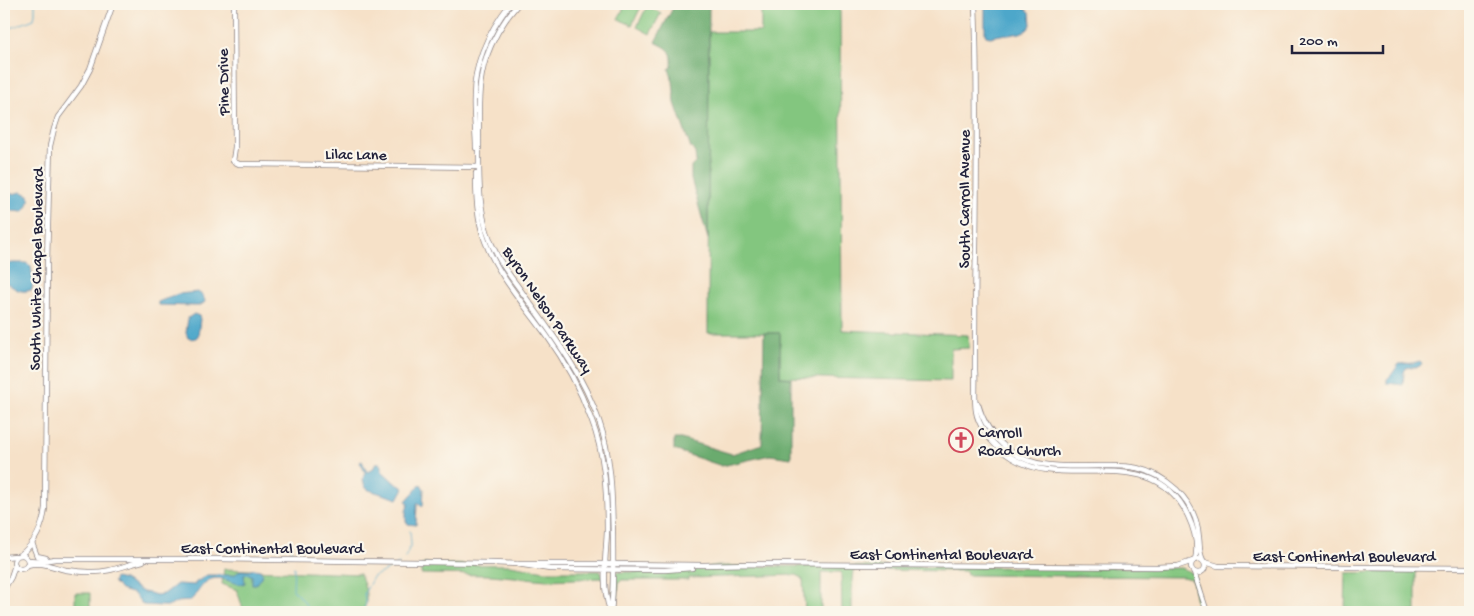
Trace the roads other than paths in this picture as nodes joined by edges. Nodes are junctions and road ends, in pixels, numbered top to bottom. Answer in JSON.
{"nodes":[{"id":1,"x":114,"y":4,"type":"edge"},
{"id":2,"x":234,"y":4,"type":"edge"},
{"id":3,"x":510,"y":4,"type":"edge"},
{"id":4,"x":518,"y":4,"type":"edge"},
{"id":5,"x":975,"y":4,"type":"edge"},
{"id":6,"x":477,"y":137,"type":"junction"},
{"id":7,"x":233,"y":160,"type":"joint"},
{"id":8,"x":478,"y":167,"type":"junction"},
{"id":9,"x":976,"y":395,"type":"junction"},
{"id":10,"x":31,"y":544,"type":"junction"},
{"id":11,"x":18,"y":556,"type":"junction"},
{"id":12,"x":4,"y":558,"type":"edge"},
{"id":13,"x":55,"y":559,"type":"junction"},
{"id":14,"x":154,"y":559,"type":"junction"},
{"id":15,"x":1194,"y":560,"type":"junction"},
{"id":16,"x":28,"y":561,"type":"junction"},
{"id":17,"x":1204,"y":561,"type":"junction"},
{"id":18,"x":14,"y":564,"type":"junction"},
{"id":19,"x":517,"y":564,"type":"junction"},
{"id":20,"x":606,"y":564,"type":"junction"},
{"id":21,"x":613,"y":564,"type":"junction"},
{"id":22,"x":704,"y":565,"type":"junction"},
{"id":23,"x":1178,"y":566,"type":"junction"},
{"id":24,"x":1218,"y":566,"type":"junction"},
{"id":25,"x":1470,"y":568,"type":"edge"},
{"id":26,"x":21,"y":569,"type":"junction"},
{"id":27,"x":606,"y":570,"type":"junction"},
{"id":28,"x":613,"y":570,"type":"junction"},
{"id":29,"x":1193,"y":571,"type":"junction"},
{"id":30,"x":1203,"y":571,"type":"junction"},
{"id":31,"x":11,"y":577,"type":"junction"},
{"id":32,"x":4,"y":589,"type":"edge"},
{"id":33,"x":1199,"y":589,"type":"junction"},
{"id":34,"x":611,"y":612,"type":"edge"},
{"id":35,"x":1207,"y":612,"type":"edge"}],
"edges":[{"from":1,"to":10,"type":"main road","name":"South White Chapel Boulevard"},
{"from":2,"to":7,"type":"main road","name":"Pine Drive"},
{"from":3,"to":6,"type":"main road","name":"Byron Nelson Parkway"},
{"from":4,"to":6,"type":"main road","name":"Byron Nelson Parkway"},
{"from":5,"to":9,"type":"main road","name":"South Carroll Avenue"},
{"from":6,"to":8,"type":"main road","name":"Byron Nelson Parkway"},
{"from":7,"to":8,"type":"main road","name":"Lilac Lane"},
{"from":8,"to":20,"type":"main road","name":"Byron Nelson Parkway"},
{"from":8,"to":21,"type":"main road","name":"Byron Nelson Parkway"},
{"from":9,"to":15,"type":"main road","name":"South Carroll Avenue"},
{"from":9,"to":17,"type":"main road","name":"South Carroll Avenue"},
{"from":10,"to":11,"type":"main road","name":"South White Chapel Boulevard"},
{"from":10,"to":13,"type":"main road"},
{"from":10,"to":16,"type":"main road","name":"South White Chapel Boulevard"},
{"from":11,"to":12,"type":"main road"},
{"from":11,"to":16,"type":"main road"},
{"from":11,"to":18,"type":"main road"},
{"from":12,"to":18,"type":"main road"},
{"from":13,"to":14,"type":"main road","name":"East Continental Boulevard"},
{"from":13,"to":16,"type":"main road","name":"East Continental Boulevard"},
{"from":14,"to":16,"type":"main road"},
{"from":14,"to":19,"type":"main road","name":"East Continental Boulevard"},
{"from":15,"to":17,"type":"main road"},
{"from":15,"to":23,"type":"main road","name":"East Continental Boulevard"},
{"from":15,"to":29,"type":"main road"},
{"from":16,"to":26,"type":"main road"},
{"from":17,"to":24,"type":"main road","name":"East Continental Boulevard"},
{"from":17,"to":30,"type":"main road"},
{"from":18,"to":26,"type":"main road"},
{"from":18,"to":31,"type":"main road"},
{"from":19,"to":20,"type":"main road","name":"East Continental Boulevard"},
{"from":19,"to":27,"type":"main road","name":"East Continental Boulevard"},
{"from":20,"to":21,"type":"main road","name":"East Continental Boulevard"},
{"from":20,"to":27,"type":"main road","name":"Byron Nelson Parkway"},
{"from":21,"to":22,"type":"main road","name":"East Continental Boulevard"},
{"from":21,"to":28,"type":"main road","name":"Byron Nelson Parkway"},
{"from":22,"to":23,"type":"main road","name":"East Continental Boulevard"},
{"from":22,"to":28,"type":"main road","name":"East Continental Boulevard"},
{"from":23,"to":29,"type":"main road","name":"East Continental Boulevard"},
{"from":24,"to":25,"type":"main road","name":"East Continental Boulevard"},
{"from":24,"to":30,"type":"main road","name":"East Continental Boulevard"},
{"from":26,"to":31,"type":"main road"},
{"from":27,"to":28,"type":"main road","name":"East Continental Boulevard"},
{"from":27,"to":34,"type":"main road","name":"Byron Nelson Parkway"},
{"from":28,"to":34,"type":"main road","name":"Byron Nelson Parkway"},
{"from":29,"to":30,"type":"main road"},
{"from":29,"to":33,"type":"main road"},
{"from":30,"to":33,"type":"main road"},
{"from":31,"to":32,"type":"main road"},
{"from":33,"to":35,"type":"main road"}]}
